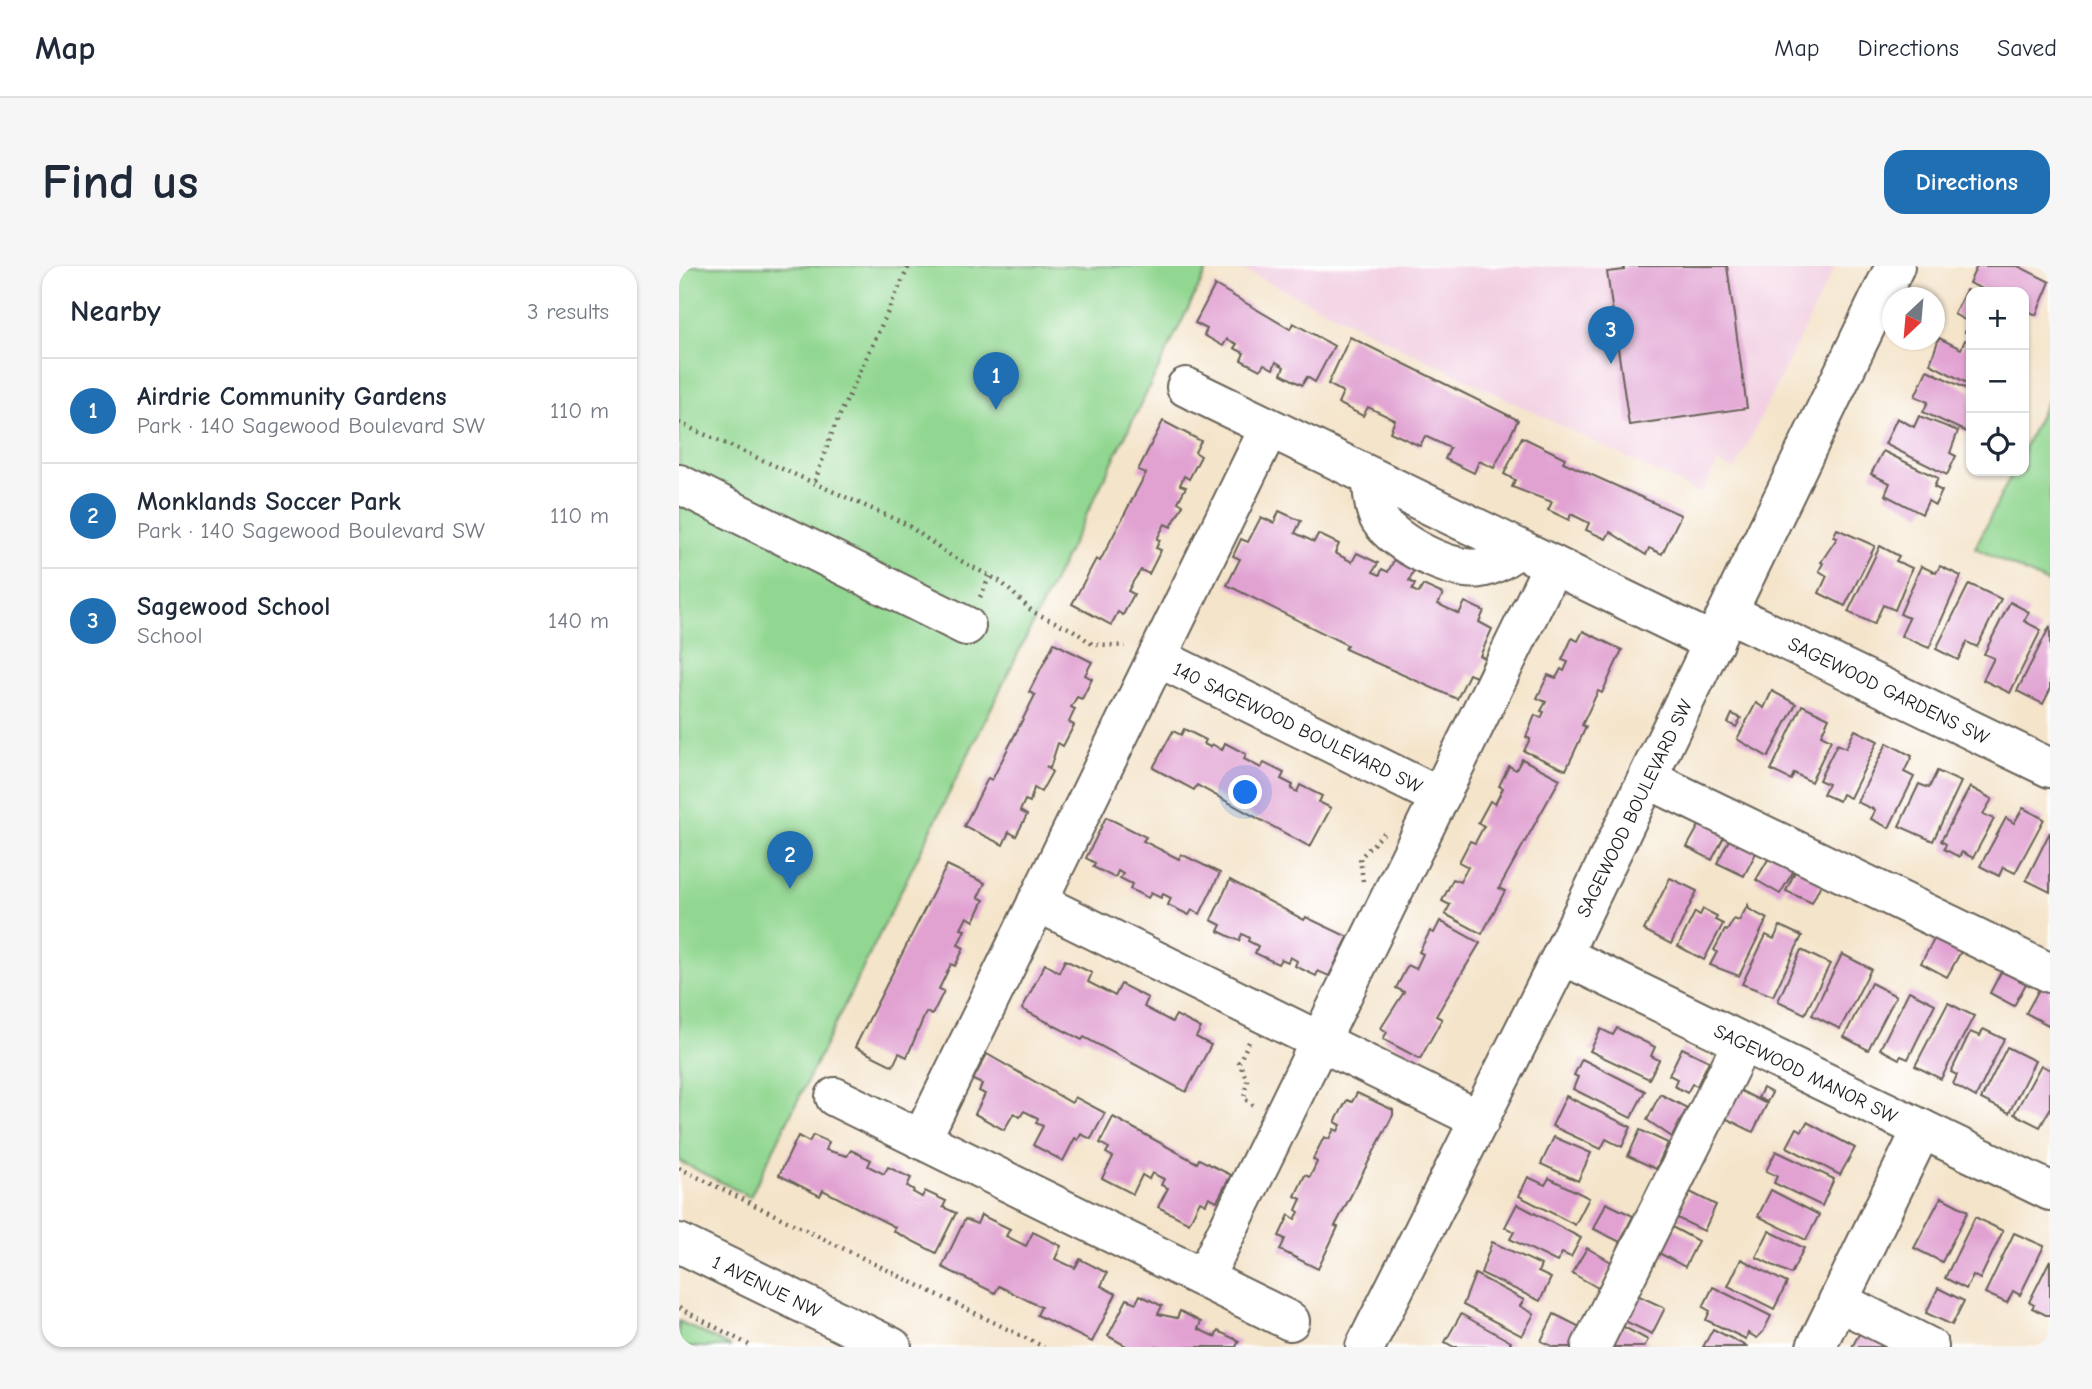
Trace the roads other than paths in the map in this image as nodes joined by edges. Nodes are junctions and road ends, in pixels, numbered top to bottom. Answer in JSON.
{"nodes":[{"id":1,"x":1895,"y":266,"type":"edge"},
{"id":2,"x":1185,"y":387,"type":"dead end"},
{"id":3,"x":1269,"y":428,"type":"junction"},
{"id":4,"x":679,"y":484,"type":"edge"},
{"id":5,"x":1553,"y":565,"type":"junction"},
{"id":6,"x":967,"y":626,"type":"dead end"},
{"id":7,"x":1721,"y":628,"type":"junction"},
{"id":8,"x":1157,"y":657,"type":"junction"},
{"id":9,"x":2050,"y":768,"type":"edge"},
{"id":10,"x":1648,"y":779,"type":"junction"},
{"id":11,"x":1440,"y":797,"type":"junction"},
{"id":12,"x":1037,"y":902,"type":"junction"},
{"id":13,"x":1562,"y":955,"type":"junction"},
{"id":14,"x":2050,"y":973,"type":"edge"},
{"id":15,"x":1320,"y":1041,"type":"junction"},
{"id":16,"x":1742,"y":1043,"type":"junction"},
{"id":17,"x":835,"y":1097,"type":"dead end"},
{"id":18,"x":1480,"y":1120,"type":"junction"},
{"id":19,"x":1922,"y":1129,"type":"junction"},
{"id":20,"x":921,"y":1140,"type":"junction"},
{"id":21,"x":2050,"y":1191,"type":"edge"},
{"id":22,"x":679,"y":1242,"type":"edge"},
{"id":23,"x":1204,"y":1278,"type":"junction"},
{"id":24,"x":1838,"y":1301,"type":"junction"},
{"id":25,"x":1290,"y":1321,"type":"dead end"},
{"id":26,"x":893,"y":1347,"type":"edge"},
{"id":27,"x":1365,"y":1347,"type":"edge"},
{"id":28,"x":1591,"y":1347,"type":"edge"},
{"id":29,"x":1816,"y":1347,"type":"edge"},
{"id":30,"x":1929,"y":1347,"type":"edge"}],
"edges":[{"from":1,"to":7,"type":"street","name":"SAGEWOOD BOULEVARD SW"},
{"from":2,"to":3,"type":"street"},
{"from":3,"to":5,"type":"street"},
{"from":3,"to":8,"type":"street","name":"140 SAGEWOOD BOULEVARD SW"},
{"from":4,"to":6,"type":"street"},
{"from":5,"to":7,"type":"street"},
{"from":5,"to":11,"type":"street","name":"140 SAGEWOOD BOULEVARD SW"},
{"from":7,"to":9,"type":"street","name":"SAGEWOOD GARDENS SW"},
{"from":7,"to":10,"type":"street","name":"SAGEWOOD BOULEVARD SW"},
{"from":8,"to":11,"type":"street","name":"140 SAGEWOOD BOULEVARD SW"},
{"from":8,"to":12,"type":"street","name":"140 SAGEWOOD BOULEVARD SW"},
{"from":10,"to":13,"type":"street","name":"SAGEWOOD BOULEVARD SW"},
{"from":10,"to":14,"type":"street"},
{"from":11,"to":15,"type":"street","name":"140 SAGEWOOD BOULEVARD SW"},
{"from":12,"to":15,"type":"street"},
{"from":12,"to":20,"type":"street","name":"140 SAGEWOOD BOULEVARD SW"},
{"from":13,"to":16,"type":"street","name":"SAGEWOOD MANOR SW"},
{"from":13,"to":18,"type":"street","name":"SAGEWOOD BOULEVARD SW"},
{"from":15,"to":18,"type":"street"},
{"from":15,"to":23,"type":"street","name":"140 SAGEWOOD BOULEVARD SW"},
{"from":16,"to":19,"type":"street","name":"SAGEWOOD MANOR SW"},
{"from":16,"to":28,"type":"street"},
{"from":17,"to":20,"type":"street"},
{"from":18,"to":27,"type":"street","name":"SAGEWOOD BOULEVARD SW"},
{"from":19,"to":21,"type":"street","name":"SAGEWOOD MANOR SW"},
{"from":19,"to":24,"type":"street"},
{"from":20,"to":23,"type":"street"},
{"from":22,"to":26,"type":"street","name":"1 AVENUE NW"},
{"from":23,"to":25,"type":"street"},
{"from":24,"to":29,"type":"street"},
{"from":24,"to":30,"type":"street"}]}
